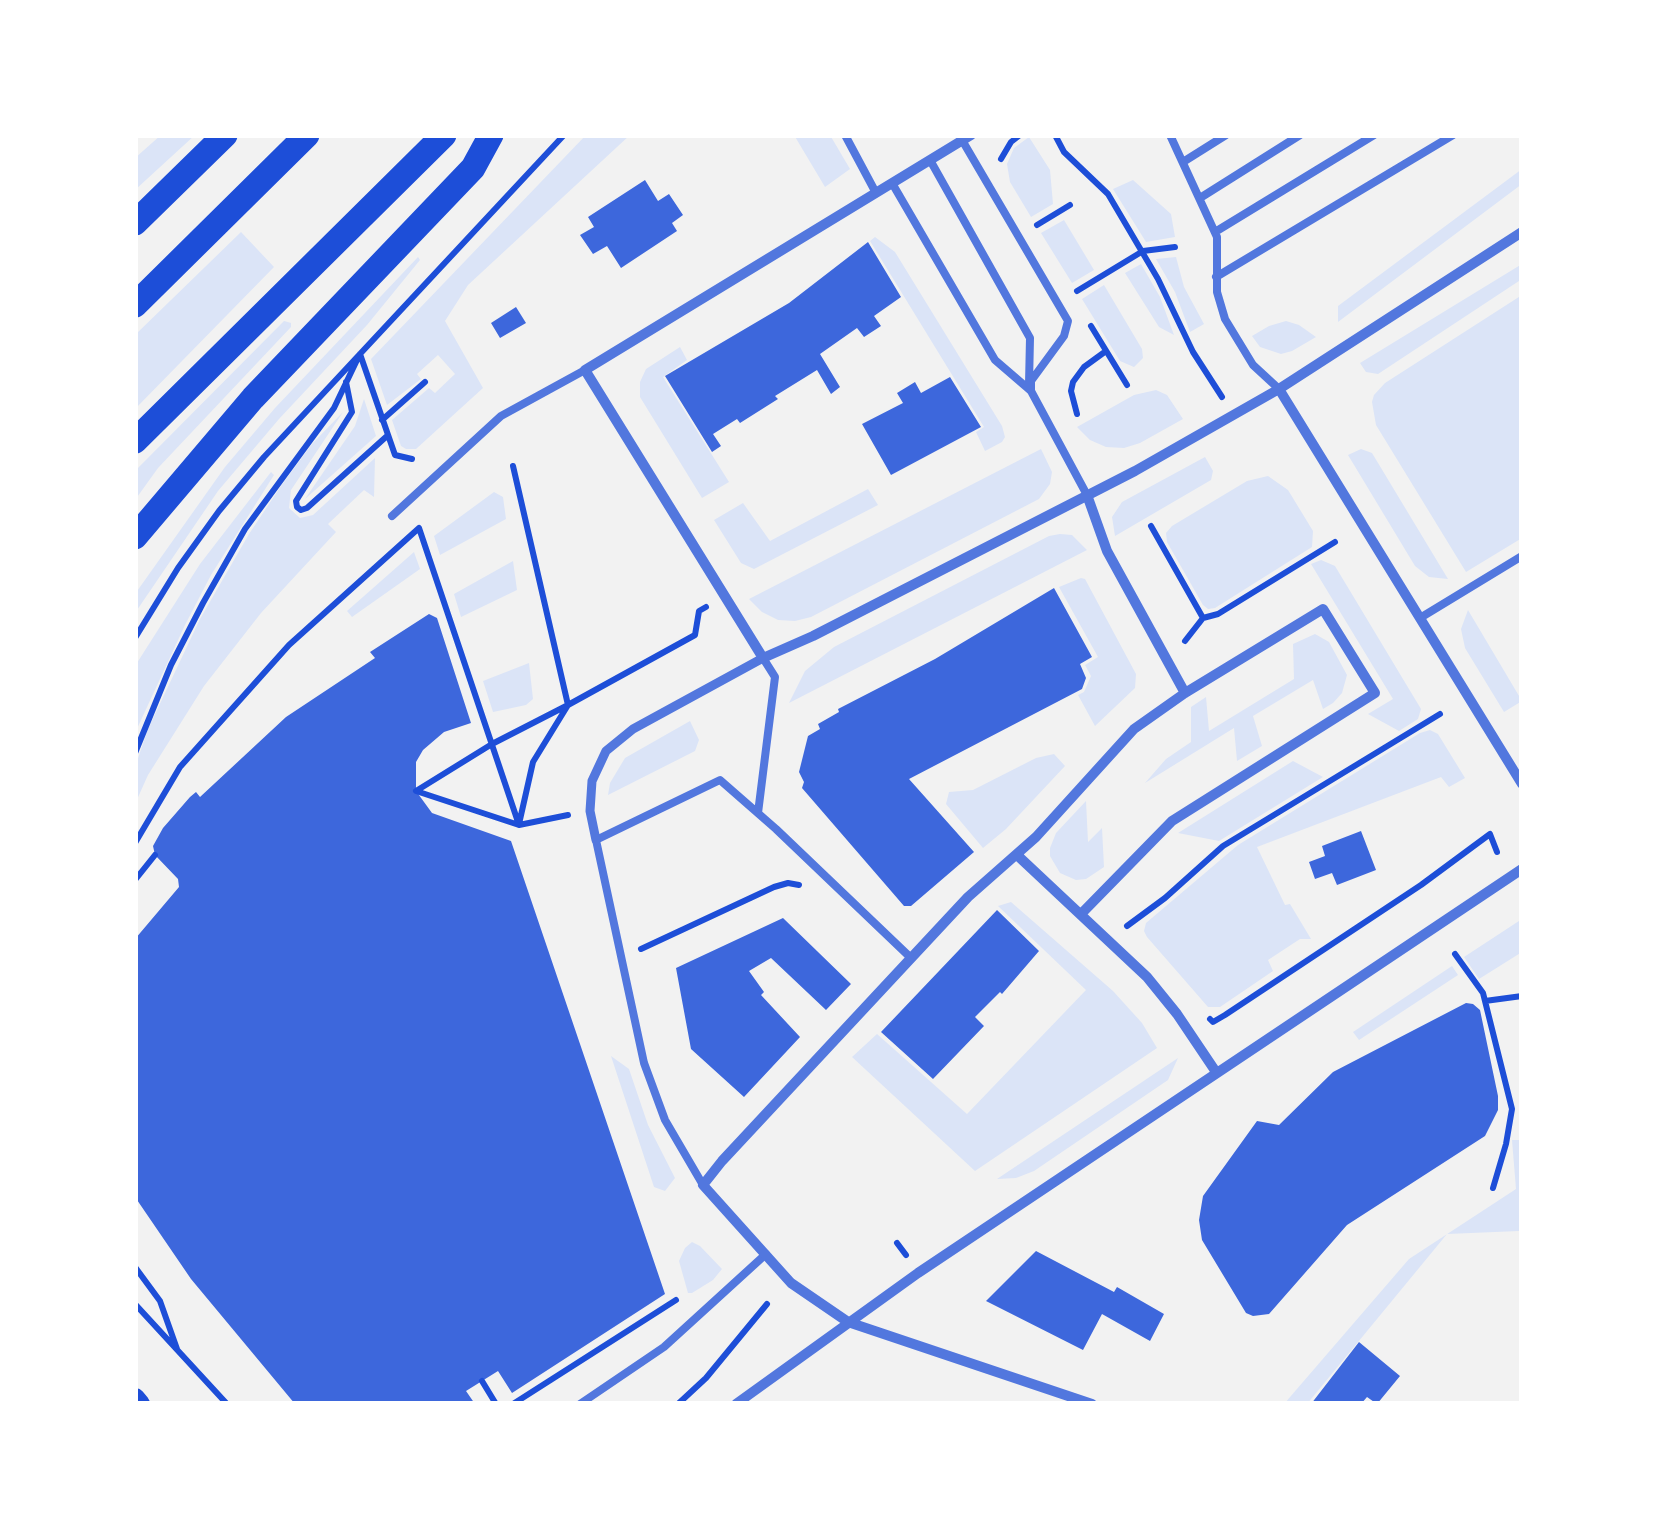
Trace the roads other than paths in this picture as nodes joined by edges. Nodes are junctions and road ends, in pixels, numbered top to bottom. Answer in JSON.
{"nodes":[{"id":1,"x":225,"y":135,"type":"edge"},
{"id":2,"x":307,"y":135,"type":"edge"},
{"id":3,"x":444,"y":135,"type":"edge"},
{"id":4,"x":491,"y":135,"type":"edge"},
{"id":5,"x":845,"y":135,"type":"edge"},
{"id":6,"x":1170,"y":135,"type":"edge"},
{"id":7,"x":1226,"y":135,"type":"edge"},
{"id":8,"x":1300,"y":135,"type":"edge"},
{"id":9,"x":1374,"y":135,"type":"edge"},
{"id":10,"x":1453,"y":135,"type":"edge"},
{"id":11,"x":967,"y":138,"type":"edge"},
{"id":12,"x":930,"y":160,"type":"junction"},
{"id":13,"x":1184,"y":162,"type":"junction"},
{"id":14,"x":892,"y":183,"type":"junction"},
{"id":15,"x":876,"y":193,"type":"junction"},
{"id":16,"x":1200,"y":198,"type":"junction"},
{"id":17,"x":135,"y":223,"type":"edge"},
{"id":18,"x":1216,"y":232,"type":"junction"},
{"id":19,"x":1522,"y":232,"type":"edge"},
{"id":20,"x":1216,"y":277,"type":"junction"},
{"id":21,"x":135,"y":305,"type":"edge"},
{"id":22,"x":586,"y":370,"type":"junction"},
{"id":23,"x":1279,"y":388,"type":"junction"},
{"id":24,"x":1031,"y":391,"type":"junction"},
{"id":25,"x":135,"y":441,"type":"edge"},
{"id":26,"x":1087,"y":495,"type":"junction"},
{"id":27,"x":392,"y":516,"type":"dead end"},
{"id":28,"x":135,"y":537,"type":"edge"},
{"id":29,"x":1522,"y":556,"type":"edge"},
{"id":30,"x":1420,"y":618,"type":"junction"},
{"id":31,"x":762,"y":658,"type":"junction"},
{"id":32,"x":1185,"y":692,"type":"junction"},
{"id":33,"x":1522,"y":784,"type":"edge"},
{"id":34,"x":758,"y":813,"type":"junction"},
{"id":35,"x":596,"y":840,"type":"junction"},
{"id":36,"x":1017,"y":854,"type":"junction"},
{"id":37,"x":1522,"y":870,"type":"edge"},
{"id":38,"x":1082,"y":913,"type":"junction"},
{"id":39,"x":911,"y":958,"type":"junction"},
{"id":40,"x":1216,"y":1072,"type":"junction"},
{"id":41,"x":703,"y":1186,"type":"junction"},
{"id":42,"x":766,"y":1254,"type":"junction"},
{"id":43,"x":848,"y":1322,"type":"junction"},
{"id":44,"x":135,"y":1398,"type":"edge"},
{"id":45,"x":140,"y":1404,"type":"edge"},
{"id":46,"x":580,"y":1404,"type":"edge"},
{"id":47,"x":736,"y":1404,"type":"edge"},
{"id":48,"x":1092,"y":1404,"type":"edge"}],
"edges":[{"from":1,"to":17,"type":"main road"},
{"from":2,"to":21,"type":"main road"},
{"from":3,"to":25,"type":"main road"},
{"from":4,"to":28,"type":"main road"},
{"from":5,"to":15,"type":"lane"},
{"from":6,"to":13,"type":"lane"},
{"from":7,"to":13,"type":"lane"},
{"from":8,"to":16,"type":"lane"},
{"from":9,"to":18,"type":"lane"},
{"from":10,"to":20,"type":"lane"},
{"from":11,"to":12,"type":"street"},
{"from":11,"to":24,"type":"lane"},
{"from":12,"to":14,"type":"street"},
{"from":12,"to":24,"type":"lane"},
{"from":13,"to":16,"type":"lane"},
{"from":14,"to":15,"type":"street"},
{"from":14,"to":24,"type":"lane"},
{"from":15,"to":22,"type":"street"},
{"from":16,"to":18,"type":"lane"},
{"from":18,"to":20,"type":"lane"},
{"from":19,"to":23,"type":"street"},
{"from":20,"to":23,"type":"lane"},
{"from":22,"to":27,"type":"lane"},
{"from":22,"to":31,"type":"street"},
{"from":23,"to":26,"type":"street"},
{"from":23,"to":30,"type":"street"},
{"from":24,"to":26,"type":"lane"},
{"from":26,"to":31,"type":"street"},
{"from":26,"to":32,"type":"street"},
{"from":29,"to":30,"type":"lane"},
{"from":30,"to":33,"type":"street"},
{"from":31,"to":34,"type":"lane"},
{"from":31,"to":35,"type":"street"},
{"from":32,"to":36,"type":"street"},
{"from":32,"to":38,"type":"street"},
{"from":34,"to":35,"type":"lane"},
{"from":34,"to":39,"type":"lane"},
{"from":35,"to":41,"type":"lane"},
{"from":36,"to":38,"type":"street"},
{"from":36,"to":39,"type":"street"},
{"from":37,"to":40,"type":"street"},
{"from":38,"to":40,"type":"street"},
{"from":39,"to":41,"type":"street"},
{"from":40,"to":43,"type":"street"},
{"from":41,"to":42,"type":"street"},
{"from":42,"to":43,"type":"street"},
{"from":42,"to":46,"type":"lane"},
{"from":43,"to":47,"type":"street"},
{"from":43,"to":48,"type":"street"},
{"from":44,"to":45,"type":"main road"}]}
